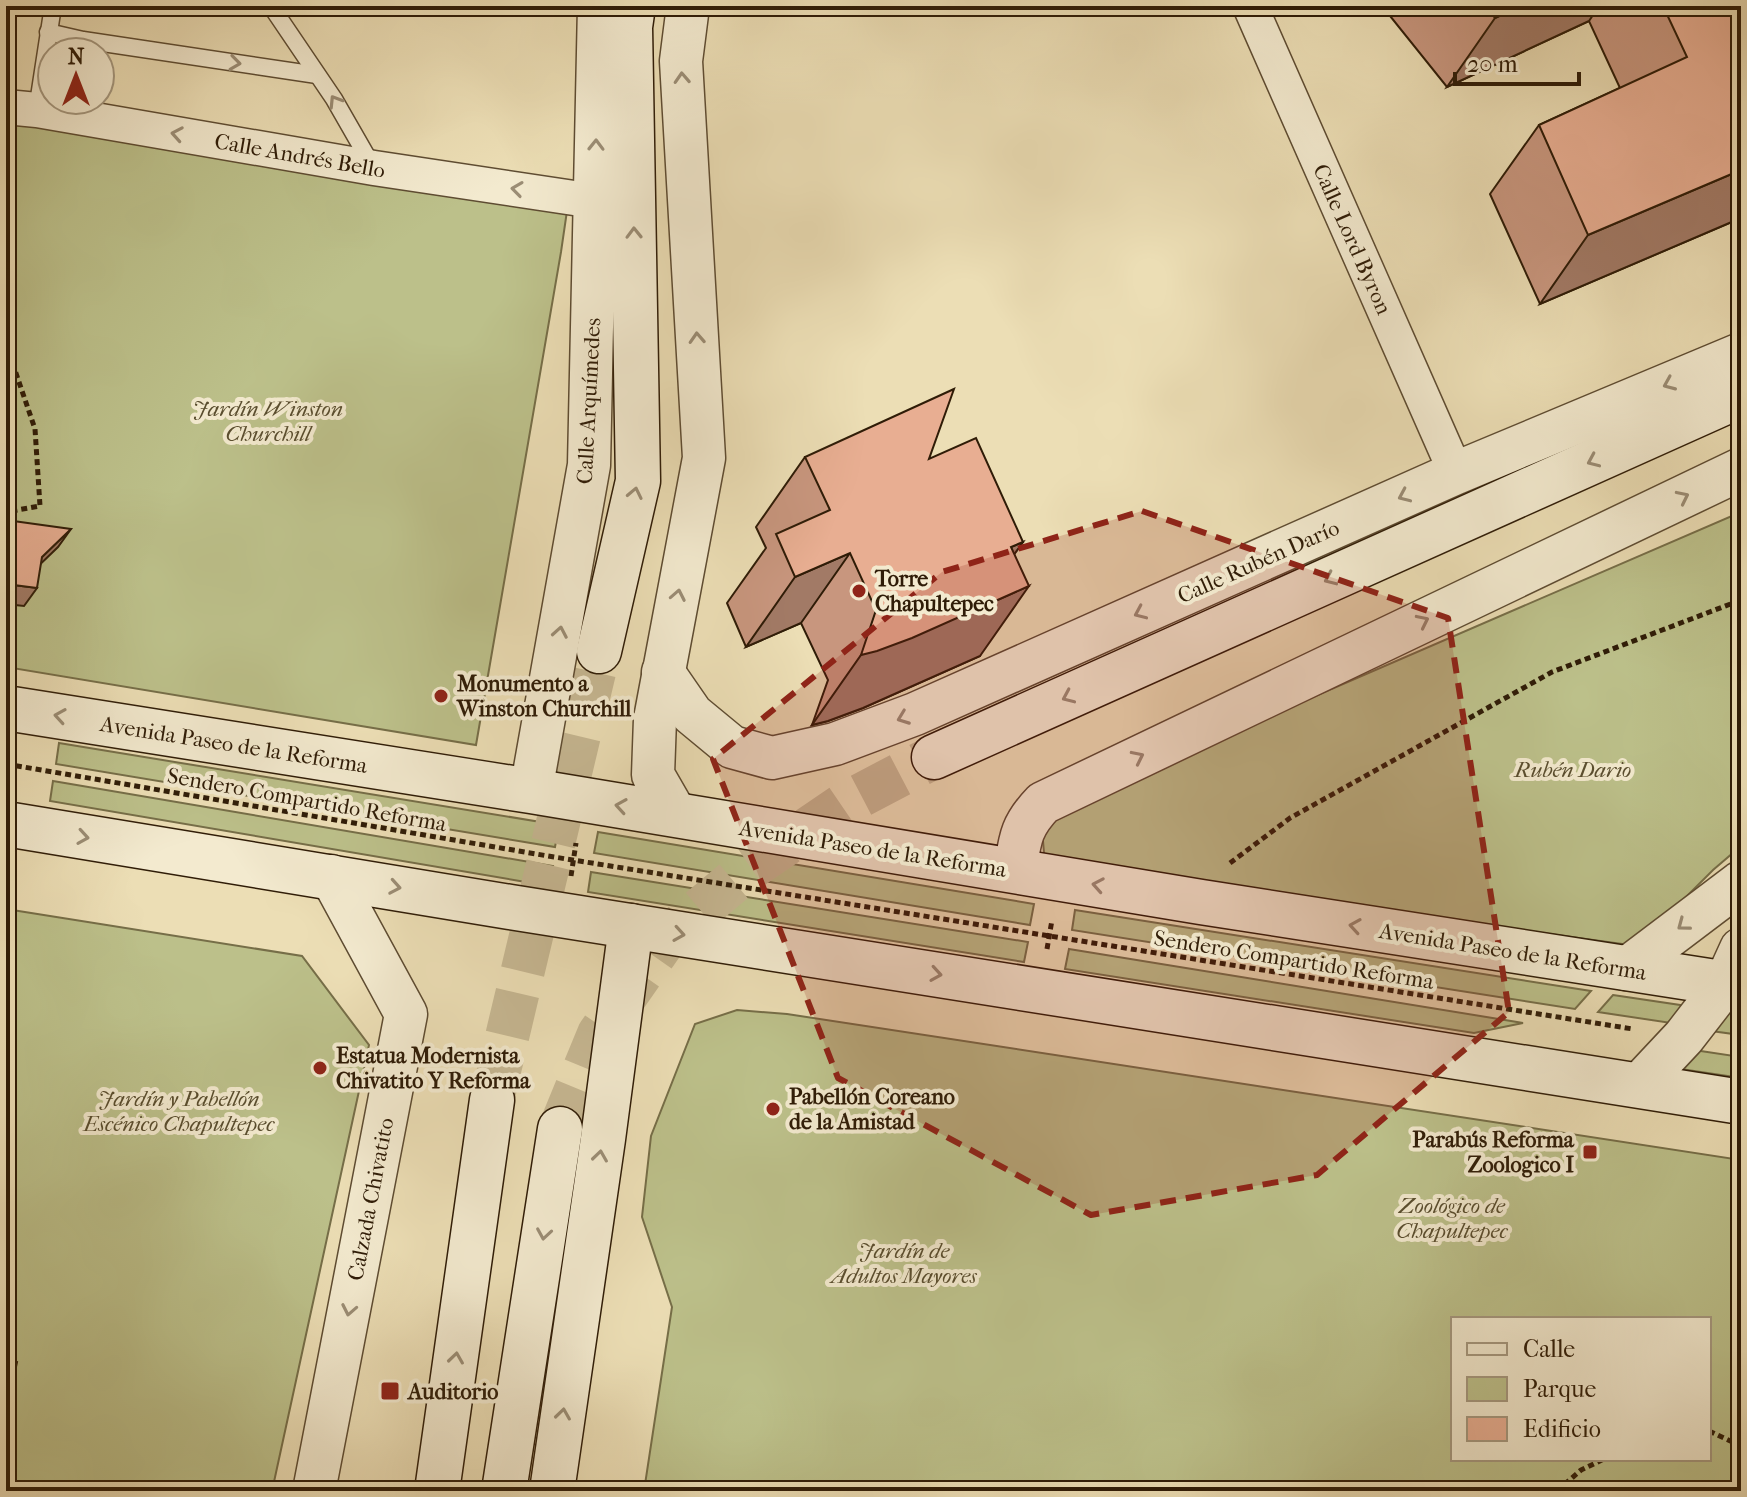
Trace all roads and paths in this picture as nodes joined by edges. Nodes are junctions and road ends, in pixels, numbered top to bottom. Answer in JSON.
{"nodes":[{"id":1,"x":53,"y":6,"type":"edge"},
{"id":2,"x":271,"y":6,"type":"edge"},
{"id":3,"x":599,"y":6,"type":"edge"},
{"id":4,"x":633,"y":6,"type":"edge"},
{"id":5,"x":688,"y":6,"type":"edge"},
{"id":6,"x":1250,"y":6,"type":"edge"},
{"id":7,"x":48,"y":32,"type":"junction"},
{"id":8,"x":317,"y":75,"type":"junction"},
{"id":9,"x":21,"y":108,"type":"edge"},
{"id":10,"x":374,"y":168,"type":"junction"},
{"id":11,"x":594,"y":201,"type":"junction"},
{"id":12,"x":6,"y":344,"type":"edge"},
{"id":13,"x":1741,"y":354,"type":"edge"},
{"id":14,"x":1741,"y":395,"type":"edge"},
{"id":15,"x":1741,"y":469,"type":"edge"},
{"id":16,"x":1456,"y":473,"type":"junction"},
{"id":17,"x":6,"y":512,"type":"edge"},
{"id":18,"x":1741,"y":600,"type":"edge"},
{"id":19,"x":599,"y":651,"type":"tunnel mouth"},
{"id":20,"x":663,"y":672,"type":"junction"},
{"id":21,"x":6,"y":708,"type":"edge"},
{"id":22,"x":934,"y":757,"type":"tunnel mouth"},
{"id":23,"x":6,"y":764,"type":"edge"},
{"id":24,"x":531,"y":791,"type":"junction"},
{"id":25,"x":676,"y":815,"type":"junction"},
{"id":26,"x":6,"y":824,"type":"edge"},
{"id":27,"x":579,"y":829,"type":"dead end"},
{"id":28,"x":573,"y":860,"type":"junction"},
{"id":29,"x":1015,"y":871,"type":"junction"},
{"id":30,"x":331,"y":876,"type":"junction"},
{"id":31,"x":1741,"y":882,"type":"edge"},
{"id":32,"x":569,"y":889,"type":"dead end"},
{"id":33,"x":1201,"y":902,"type":"junction"},
{"id":34,"x":1054,"y":907,"type":"dead end"},
{"id":35,"x":631,"y":926,"type":"junction"},
{"id":36,"x":1050,"y":936,"type":"junction"},
{"id":37,"x":1047,"y":951,"type":"dead end"},
{"id":38,"x":1626,"y":969,"type":"junction"},
{"id":39,"x":1736,"y":973,"type":"edge"},
{"id":40,"x":1634,"y":1029,"type":"dead end"},
{"id":41,"x":1639,"y":1085,"type":"junction"},
{"id":42,"x":492,"y":1100,"type":"tunnel mouth"},
{"id":43,"x":1741,"y":1102,"type":"edge"},
{"id":44,"x":560,"y":1129,"type":"tunnel mouth"},
{"id":45,"x":1711,"y":1432,"type":"edge"},
{"id":46,"x":1741,"y":1446,"type":"edge"},
{"id":47,"x":1600,"y":1461,"type":"edge"},
{"id":48,"x":314,"y":1491,"type":"edge"},
{"id":49,"x":437,"y":1491,"type":"edge"},
{"id":50,"x":504,"y":1491,"type":"edge"},
{"id":51,"x":552,"y":1491,"type":"edge"},
{"id":52,"x":1557,"y":1491,"type":"edge"}],
"edges":[{"from":1,"to":7,"type":"lane"},
{"from":2,"to":8,"type":"lane"},
{"from":11,"to":3,"type":"street","name":"Calle Arquímedes","one_way":true},
{"from":19,"to":4,"type":"main road","name":"Calle Arquímedes","one_way":true},
{"from":20,"to":5,"type":"street","one_way":true},
{"from":6,"to":16,"type":"street","name":"Calle Lord Byron"},
{"from":7,"to":8,"type":"lane","one_way":true},
{"from":7,"to":9,"type":"lane"},
{"from":10,"to":8,"type":"lane","one_way":true},
{"from":10,"to":9,"type":"street","name":"Calle Andrés Bello","one_way":true},
{"from":11,"to":10,"type":"street","name":"Calle Andrés Bello","one_way":true},
{"from":24,"to":11,"type":"street","name":"Calle Arquímedes","one_way":true},
{"from":12,"to":17,"type":"path"},
{"from":13,"to":16,"type":"street","name":"Calle Rubén Darío","one_way":true},
{"from":14,"to":22,"type":"main road","one_way":true},
{"from":29,"to":15,"type":"street","one_way":true},
{"from":16,"to":20,"type":"street","name":"Calle Rubén Darío","one_way":true},
{"from":18,"to":33,"type":"path"},
{"from":20,"to":25,"type":"street"},
{"from":24,"to":21,"type":"main road","name":"Avenida Paseo de la Reforma","one_way":true},
{"from":23,"to":28,"type":"path","name":"Sendero Compartido Reforma"},
{"from":25,"to":24,"type":"main road","name":"Avenida Paseo de la Reforma","one_way":true},
{"from":25,"to":29,"type":"main road","name":"Avenida Paseo de la Reforma"},
{"from":26,"to":30,"type":"main road","one_way":true},
{"from":27,"to":28,"type":"path"},
{"from":28,"to":32,"type":"path"},
{"from":28,"to":36,"type":"path","name":"Sendero Compartido Reforma"},
{"from":33,"to":29,"type":"main road","name":"Avenida Paseo de la Reforma","one_way":true},
{"from":30,"to":35,"type":"main road","one_way":true},
{"from":30,"to":48,"type":"street","name":"Calzada Chivatito","one_way":true},
{"from":31,"to":38,"type":"street","one_way":true},
{"from":38,"to":33,"type":"main road","name":"Avenida Paseo de la Reforma","one_way":true},
{"from":34,"to":36,"type":"path"},
{"from":35,"to":41,"type":"main road","one_way":true},
{"from":51,"to":35,"type":"main road","one_way":true},
{"from":36,"to":37,"type":"path"},
{"from":36,"to":40,"type":"path","name":"Sendero Compartido Reforma"},
{"from":38,"to":39,"type":"main road","name":"Avenida Paseo de la Reforma"},
{"from":39,"to":41,"type":"street"},
{"from":41,"to":43,"type":"main road"},
{"from":49,"to":42,"type":"main road","one_way":true},
{"from":44,"to":50,"type":"main road","one_way":true},
{"from":45,"to":46,"type":"path"},
{"from":47,"to":52,"type":"path"}]}
